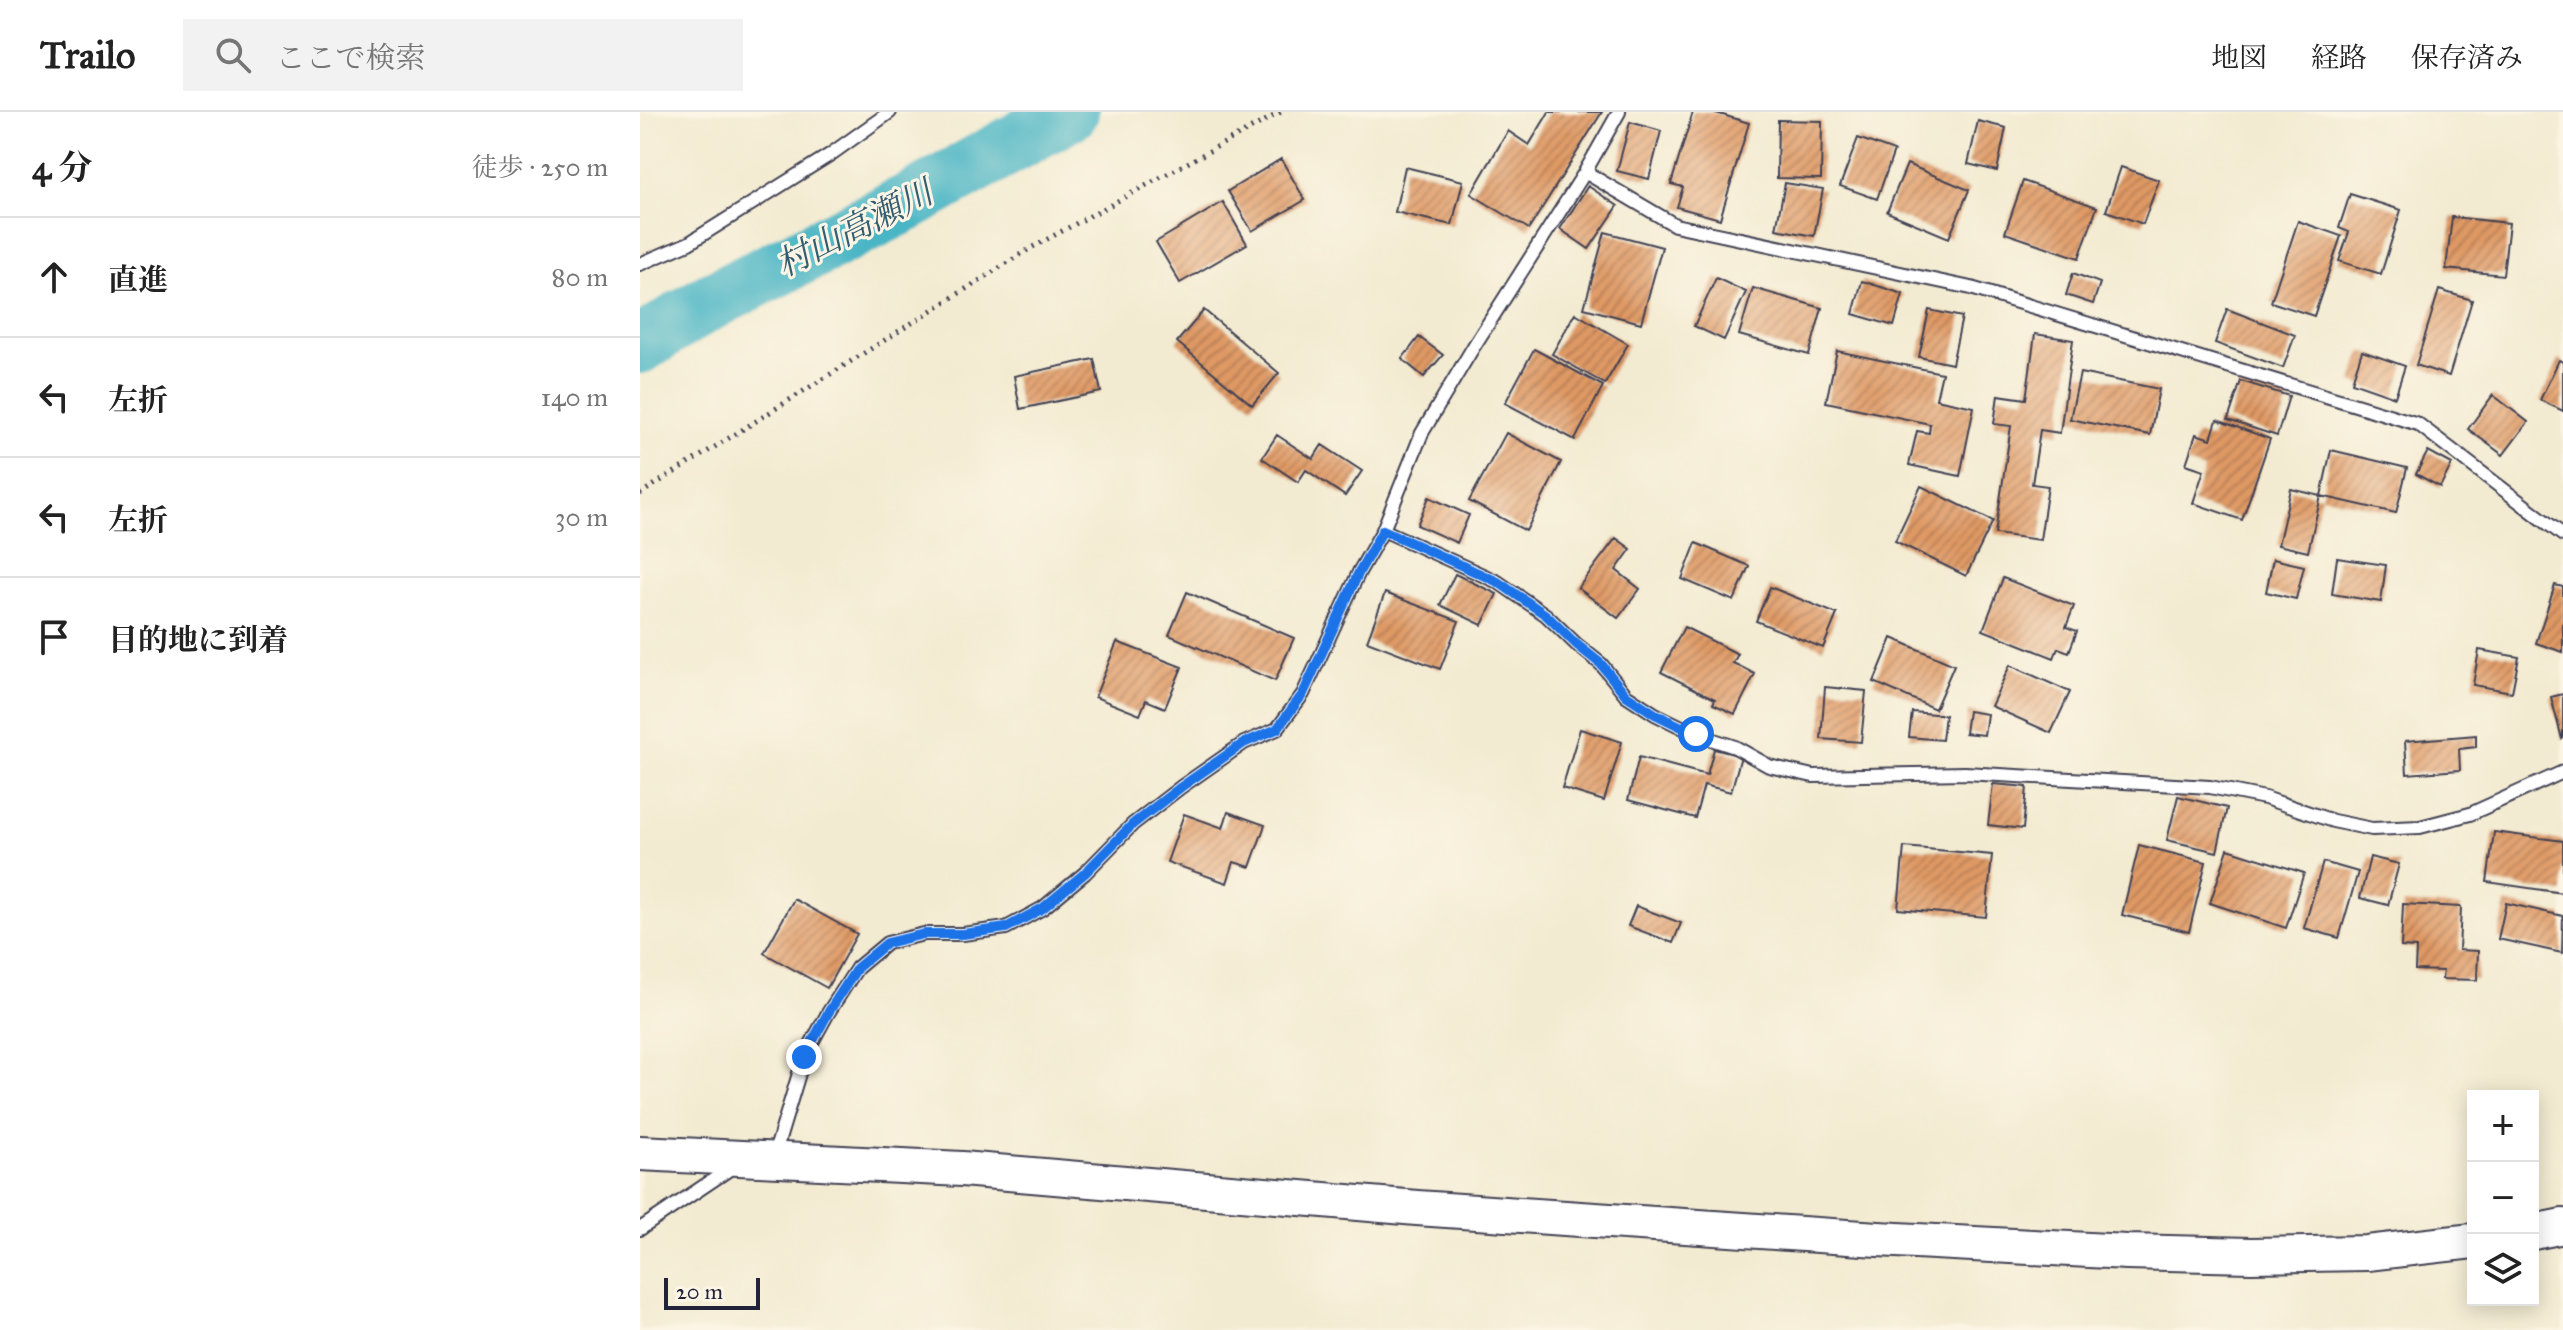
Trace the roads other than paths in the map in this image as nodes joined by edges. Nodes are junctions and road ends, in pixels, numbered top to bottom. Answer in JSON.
{"nodes":[{"id":1,"x":890,"y":112,"type":"edge"},
{"id":2,"x":1619,"y":112,"type":"edge"},
{"id":3,"x":1585,"y":172,"type":"junction"},
{"id":4,"x":640,"y":264,"type":"edge"},
{"id":5,"x":1383,"y":530,"type":"junction"},
{"id":6,"x":2563,"y":535,"type":"edge"},
{"id":7,"x":2563,"y":772,"type":"edge"},
{"id":8,"x":640,"y":1153,"type":"edge"},
{"id":9,"x":759,"y":1159,"type":"junction"},
{"id":10,"x":2563,"y":1226,"type":"edge"},
{"id":11,"x":640,"y":1229,"type":"edge"},
{"id":12,"x":2539,"y":1231,"type":"edge"},
{"id":13,"x":2467,"y":1242,"type":"edge"}],
"edges":[{"from":1,"to":4,"type":"lane"},
{"from":2,"to":3,"type":"lane"},
{"from":3,"to":5,"type":"lane"},
{"from":3,"to":6,"type":"lane"},
{"from":5,"to":7,"type":"lane"},
{"from":5,"to":9,"type":"lane"},
{"from":8,"to":9,"type":"street"},
{"from":9,"to":11,"type":"lane"},
{"from":9,"to":13,"type":"street"},
{"from":10,"to":12,"type":"street"}]}
